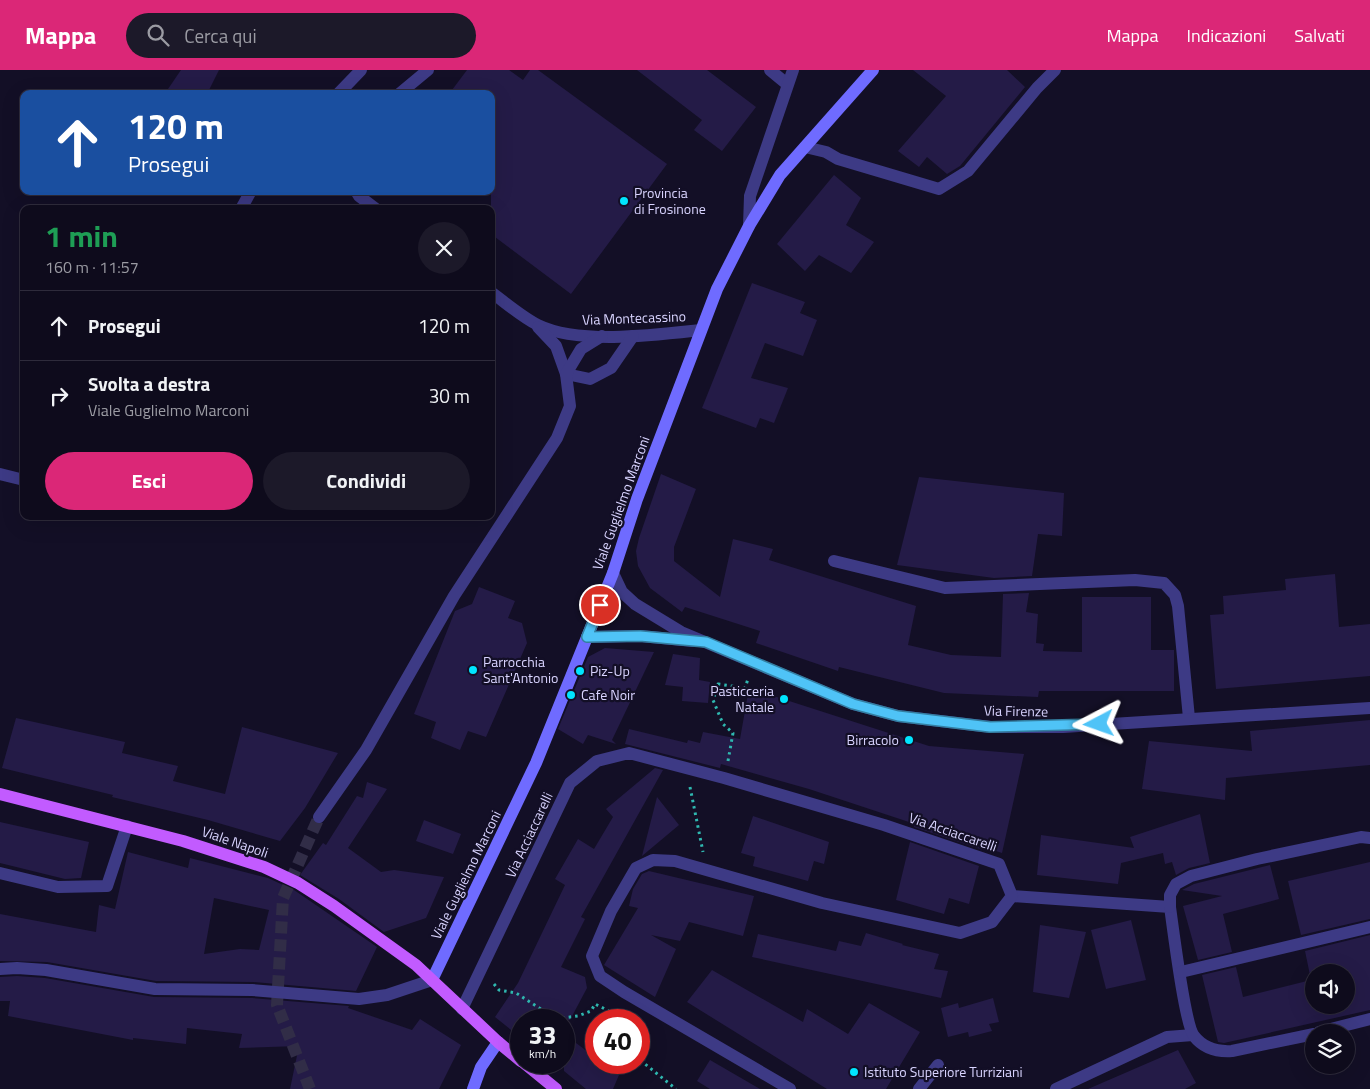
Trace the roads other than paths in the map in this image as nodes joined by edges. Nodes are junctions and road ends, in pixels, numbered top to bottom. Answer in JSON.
{"nodes":[{"id":1,"x":361,"y":70,"type":"edge"},
{"id":2,"x":428,"y":70,"type":"edge"},
{"id":3,"x":770,"y":70,"type":"edge"},
{"id":4,"x":793,"y":70,"type":"edge"},
{"id":5,"x":873,"y":70,"type":"edge"},
{"id":6,"x":1056,"y":70,"type":"edge"},
{"id":7,"x":787,"y":84,"type":"junction"},
{"id":8,"x":342,"y":90,"type":"edge"},
{"id":9,"x":404,"y":90,"type":"edge"},
{"id":10,"x":805,"y":147,"type":"junction"},
{"id":11,"x":359,"y":195,"type":"edge"},
{"id":12,"x":371,"y":205,"type":"edge"},
{"id":13,"x":748,"y":226,"type":"junction"},
{"id":14,"x":495,"y":295,"type":"edge"},
{"id":15,"x":537,"y":325,"type":"junction"},
{"id":16,"x":701,"y":330,"type":"junction"},
{"id":17,"x":602,"y":336,"type":"junction"},
{"id":18,"x":633,"y":336,"type":"junction"},
{"id":19,"x":566,"y":374,"type":"junction"},
{"id":20,"x":0,"y":474,"type":"edge"},
{"id":21,"x":20,"y":479,"type":"edge"},
{"id":22,"x":834,"y":561,"type":"dead end"},
{"id":23,"x":613,"y":573,"type":"junction"},
{"id":24,"x":587,"y":637,"type":"junction"},
{"id":25,"x":706,"y":642,"type":"junction"},
{"id":26,"x":1370,"y":708,"type":"edge"},
{"id":27,"x":1189,"y":718,"type":"junction"},
{"id":28,"x":0,"y":794,"type":"edge"},
{"id":29,"x":319,"y":817,"type":"tunnel mouth"},
{"id":30,"x":127,"y":826,"type":"junction"},
{"id":31,"x":1370,"y":838,"type":"edge"},
{"id":32,"x":0,"y":873,"type":"edge"},
{"id":33,"x":1012,"y":896,"type":"junction"},
{"id":34,"x":1170,"y":907,"type":"junction"},
{"id":35,"x":1370,"y":927,"type":"edge"},
{"id":36,"x":0,"y":969,"type":"edge"},
{"id":37,"x":1181,"y":972,"type":"junction"},
{"id":38,"x":432,"y":980,"type":"junction"},
{"id":39,"x":462,"y":1009,"type":"junction"},
{"id":40,"x":1370,"y":1019,"type":"edge"},
{"id":41,"x":1350,"y":1024,"type":"edge"},
{"id":42,"x":1193,"y":1035,"type":"junction"},
{"id":43,"x":1305,"y":1036,"type":"edge"},
{"id":44,"x":498,"y":1042,"type":"junction"},
{"id":45,"x":510,"y":1052,"type":"edge"},
{"id":46,"x":938,"y":1065,"type":"dead end"},
{"id":47,"x":537,"y":1074,"type":"edge"},
{"id":48,"x":473,"y":1089,"type":"edge"},
{"id":49,"x":556,"y":1089,"type":"edge"},
{"id":50,"x":790,"y":1089,"type":"edge"},
{"id":51,"x":919,"y":1089,"type":"edge"},
{"id":52,"x":1056,"y":1089,"type":"edge"}],
"edges":[{"from":1,"to":8,"type":"street"},
{"from":2,"to":9,"type":"street"},
{"from":3,"to":7,"type":"street"},
{"from":4,"to":7,"type":"street"},
{"from":5,"to":10,"type":"main road","name":"Viale Guglielmo Marconi"},
{"from":6,"to":10,"type":"street"},
{"from":7,"to":13,"type":"street"},
{"from":10,"to":13,"type":"main road","name":"Viale Guglielmo Marconi"},
{"from":11,"to":12,"type":"street"},
{"from":13,"to":16,"type":"main road","name":"Viale Guglielmo Marconi"},
{"from":14,"to":15,"type":"street","name":"Via Montecassino"},
{"from":15,"to":17,"type":"street","name":"Via Montecassino"},
{"from":15,"to":19,"type":"street"},
{"from":16,"to":18,"type":"street","name":"Via Montecassino"},
{"from":16,"to":23,"type":"main road","name":"Viale Guglielmo Marconi"},
{"from":17,"to":18,"type":"street","name":"Via Montecassino"},
{"from":17,"to":19,"type":"street"},
{"from":18,"to":19,"type":"street"},
{"from":19,"to":29,"type":"street"},
{"from":20,"to":21,"type":"street"},
{"from":22,"to":27,"type":"street"},
{"from":23,"to":24,"type":"main road","name":"Viale Guglielmo Marconi"},
{"from":23,"to":25,"type":"street","name":"Via Firenze"},
{"from":24,"to":25,"type":"street"},
{"from":24,"to":38,"type":"main road","name":"Viale Guglielmo Marconi"},
{"from":25,"to":27,"type":"street","name":"Via Firenze"},
{"from":26,"to":27,"type":"street","name":"Via Firenze"},
{"from":28,"to":30,"type":"main road","name":"Viale Napoli"},
{"from":30,"to":32,"type":"street"},
{"from":30,"to":38,"type":"main road","name":"Viale Napoli"},
{"from":31,"to":34,"type":"street"},
{"from":33,"to":34,"type":"street"},
{"from":33,"to":39,"type":"street","name":"Via Acciaccarelli"},
{"from":33,"to":50,"type":"street"},
{"from":34,"to":37,"type":"street"},
{"from":35,"to":37,"type":"street"},
{"from":36,"to":38,"type":"street"},
{"from":37,"to":42,"type":"street"},
{"from":38,"to":39,"type":"main road","name":"Viale Napoli"},
{"from":39,"to":44,"type":"main road","name":"Viale Napoli"},
{"from":40,"to":41,"type":"street"},
{"from":42,"to":43,"type":"street"},
{"from":42,"to":52,"type":"street"},
{"from":44,"to":45,"type":"main road","name":"Viale Napoli"},
{"from":44,"to":48,"type":"main road"},
{"from":46,"to":51,"type":"street"},
{"from":47,"to":49,"type":"main road","name":"Viale Napoli"}]}
